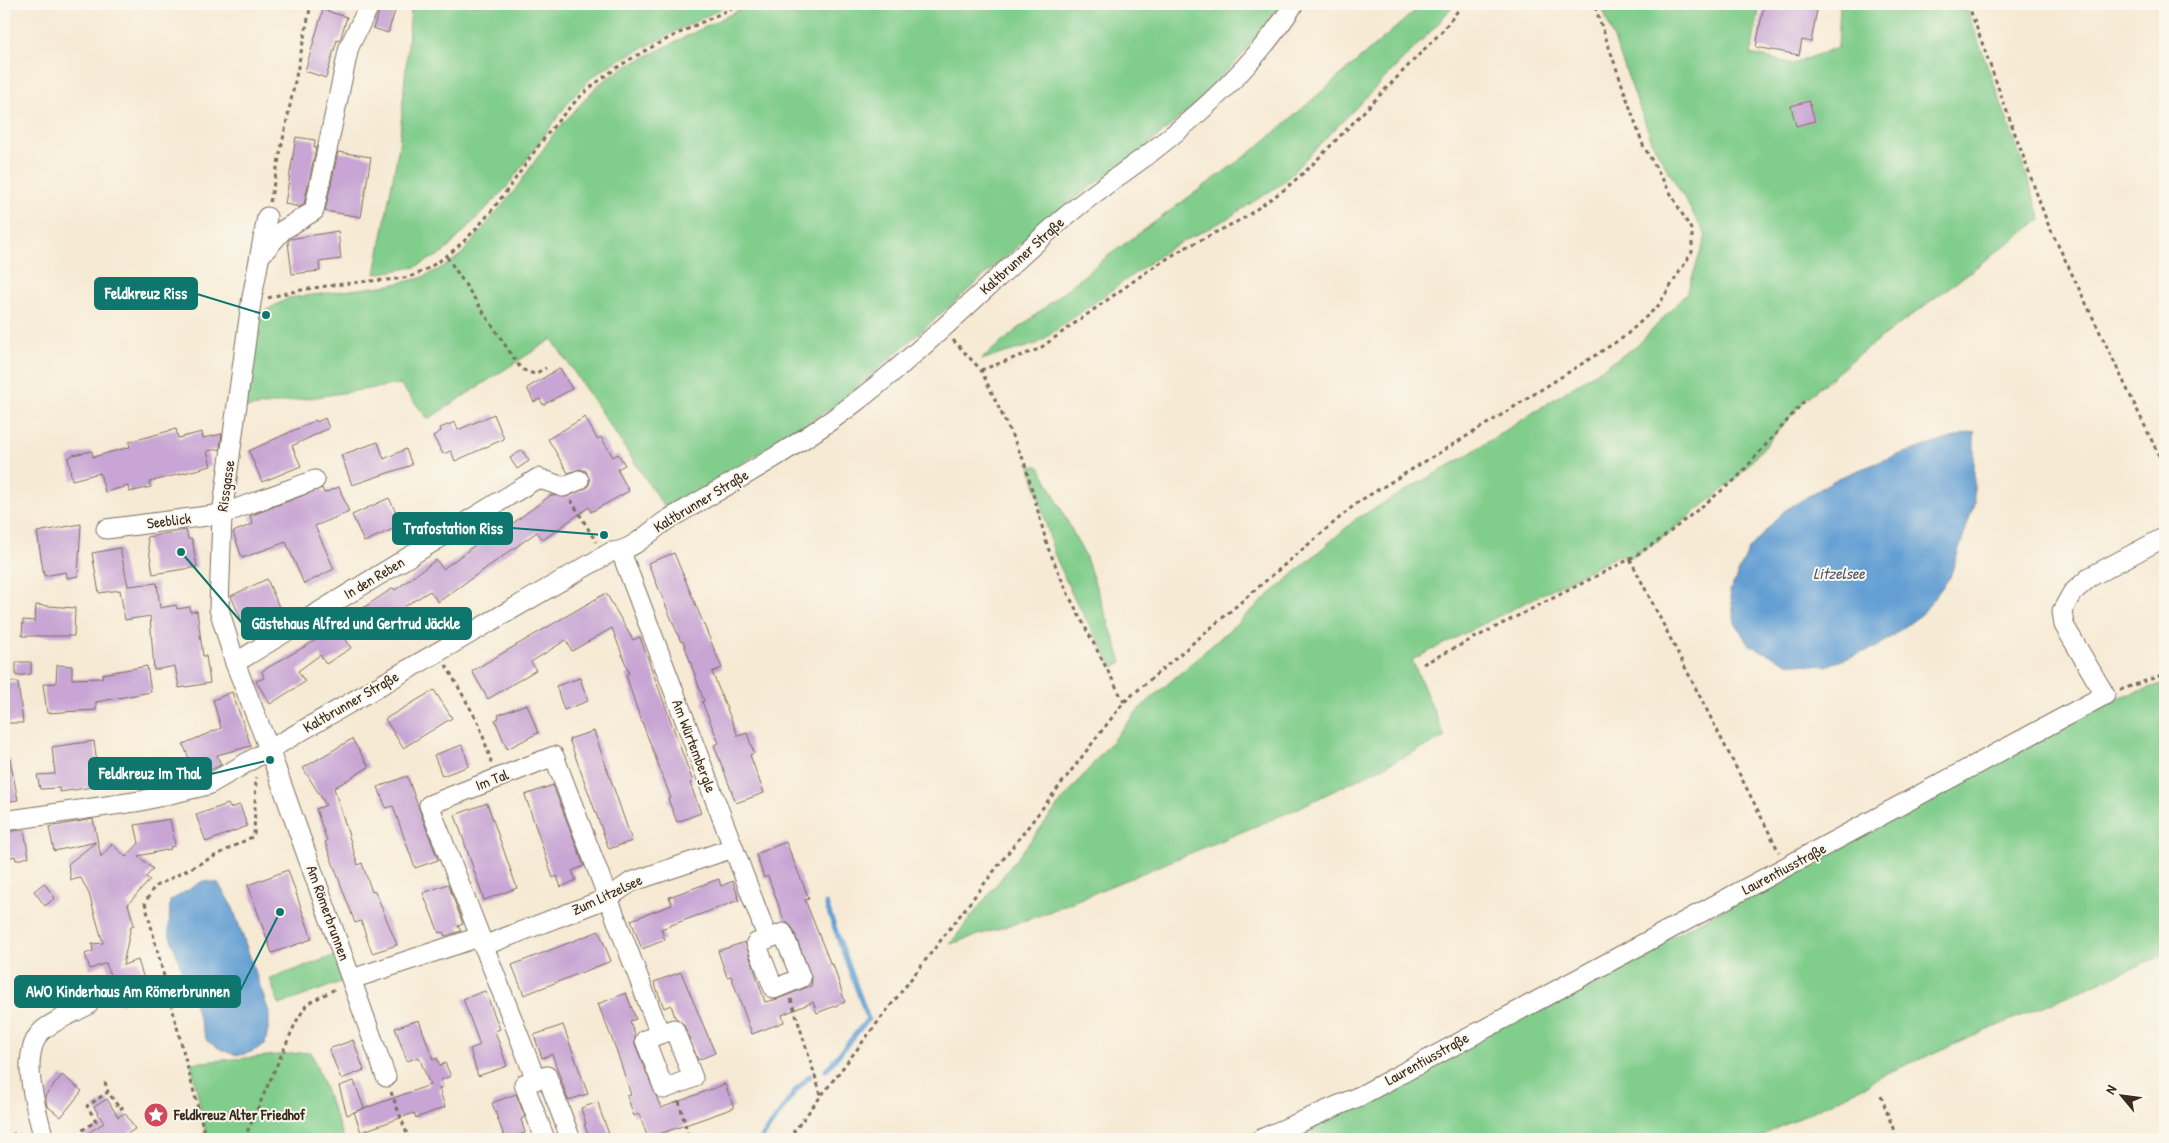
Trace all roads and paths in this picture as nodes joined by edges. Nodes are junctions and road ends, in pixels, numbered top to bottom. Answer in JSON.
{"nodes":[{"id":1,"x":311,"y":4,"type":"edge"},
{"id":2,"x":370,"y":4,"type":"edge"},
{"id":3,"x":740,"y":4,"type":"edge"},
{"id":4,"x":1294,"y":4,"type":"edge"},
{"id":5,"x":1463,"y":4,"type":"edge"},
{"id":6,"x":1594,"y":4,"type":"edge"},
{"id":7,"x":1968,"y":4,"type":"edge"},
{"id":8,"x":267,"y":217,"type":"joint"},
{"id":9,"x":259,"y":257,"type":"junction"},
{"id":10,"x":447,"y":257,"type":"junction"},
{"id":11,"x":251,"y":303,"type":"junction"},
{"id":12,"x":941,"y":329,"type":"junction"},
{"id":13,"x":546,"y":368,"type":"dead end"},
{"id":14,"x":981,"y":370,"type":"junction"},
{"id":15,"x":1806,"y":399,"type":"dead end"},
{"id":16,"x":2165,"y":468,"type":"edge"},
{"id":17,"x":315,"y":480,"type":"dead end"},
{"id":18,"x":571,"y":484,"type":"joint"},
{"id":19,"x":222,"y":514,"type":"junction"},
{"id":20,"x":106,"y":529,"type":"dead end"},
{"id":21,"x":592,"y":533,"type":"dead end"},
{"id":22,"x":2165,"y":536,"type":"edge"},
{"id":23,"x":621,"y":552,"type":"junction"},
{"id":24,"x":1630,"y":559,"type":"junction"},
{"id":25,"x":439,"y":652,"type":"junction"},
{"id":26,"x":235,"y":663,"type":"junction"},
{"id":27,"x":1423,"y":664,"type":"dead end"},
{"id":28,"x":2165,"y":674,"type":"edge"},
{"id":29,"x":2139,"y":684,"type":"dead end"},
{"id":30,"x":1124,"y":702,"type":"junction"},
{"id":31,"x":269,"y":749,"type":"junction"},
{"id":32,"x":497,"y":778,"type":"junction"},
{"id":33,"x":4,"y":821,"type":"edge"},
{"id":34,"x":733,"y":848,"type":"junction"},
{"id":35,"x":1787,"y":868,"type":"junction"},
{"id":36,"x":608,"y":898,"type":"junction"},
{"id":37,"x":768,"y":939,"type":"junction"},
{"id":38,"x":481,"y":941,"type":"junction"},
{"id":39,"x":352,"y":980,"type":"junction"},
{"id":40,"x":786,"y":984,"type":"junction"},
{"id":41,"x":88,"y":1005,"type":"dead end"},
{"id":42,"x":660,"y":1034,"type":"junction"},
{"id":43,"x":386,"y":1077,"type":"joint"},
{"id":44,"x":536,"y":1080,"type":"junction"},
{"id":45,"x":105,"y":1082,"type":"dead end"},
{"id":46,"x":675,"y":1085,"type":"junction"},
{"id":47,"x":108,"y":1092,"type":"junction"},
{"id":48,"x":821,"y":1096,"type":"junction"},
{"id":49,"x":1881,"y":1096,"type":"dead end"},
{"id":50,"x":126,"y":1105,"type":"dead end"},
{"id":51,"x":44,"y":1139,"type":"edge"},
{"id":52,"x":69,"y":1139,"type":"edge"},
{"id":53,"x":206,"y":1139,"type":"edge"},
{"id":54,"x":244,"y":1139,"type":"edge"},
{"id":55,"x":408,"y":1139,"type":"edge"},
{"id":56,"x":545,"y":1139,"type":"edge"},
{"id":57,"x":565,"y":1139,"type":"edge"},
{"id":58,"x":689,"y":1139,"type":"edge"},
{"id":59,"x":788,"y":1139,"type":"edge"},
{"id":60,"x":1261,"y":1139,"type":"edge"},
{"id":61,"x":1897,"y":1139,"type":"edge"}],
"edges":[{"from":1,"to":8,"type":"path"},
{"from":2,"to":9,"type":"street"},
{"from":3,"to":10,"type":"path"},
{"from":4,"to":12,"type":"street","name":"Kaltbrunner Straße"},
{"from":5,"to":14,"type":"path"},
{"from":6,"to":30,"type":"path"},
{"from":7,"to":16,"type":"path"},
{"from":8,"to":9,"type":"street","name":"Rissgasse"},
{"from":9,"to":11,"type":"street","name":"Rissgasse"},
{"from":10,"to":11,"type":"path"},
{"from":10,"to":13,"type":"path"},
{"from":11,"to":19,"type":"street","name":"Rissgasse"},
{"from":12,"to":14,"type":"path"},
{"from":12,"to":23,"type":"street","name":"Kaltbrunner Straße"},
{"from":14,"to":30,"type":"path"},
{"from":15,"to":24,"type":"path"},
{"from":17,"to":19,"type":"street","name":"Seeblick"},
{"from":18,"to":21,"type":"path"},
{"from":18,"to":26,"type":"street","name":"In den Reben"},
{"from":19,"to":20,"type":"street","name":"Seeblick"},
{"from":19,"to":26,"type":"street","name":"Rissgasse"},
{"from":22,"to":35,"type":"street","name":"Laurentiusstraße"},
{"from":23,"to":25,"type":"street","name":"Kaltbrunner Straße"},
{"from":23,"to":34,"type":"street","name":"Am Würtembergle"},
{"from":24,"to":27,"type":"path"},
{"from":24,"to":35,"type":"path"},
{"from":25,"to":31,"type":"street","name":"Kaltbrunner Straße"},
{"from":25,"to":32,"type":"path"},
{"from":26,"to":31,"type":"street","name":"Rissgasse"},
{"from":28,"to":29,"type":"path"},
{"from":30,"to":48,"type":"path"},
{"from":31,"to":33,"type":"street","name":"Kaltbrunner Straße"},
{"from":31,"to":39,"type":"street","name":"Am Römerbrunnen"},
{"from":31,"to":53,"type":"path"},
{"from":32,"to":36,"type":"street","name":"Im Tal"},
{"from":32,"to":38,"type":"street","name":"Im Tal"},
{"from":34,"to":36,"type":"street","name":"Zum Litzelsee"},
{"from":34,"to":37,"type":"street","name":"Am Würtembergle"},
{"from":35,"to":60,"type":"street","name":"Laurentiusstraße"},
{"from":36,"to":38,"type":"street","name":"Zum Litzelsee"},
{"from":36,"to":42,"type":"street","name":"Im Tal"},
{"from":37,"to":40,"type":"street"},
{"from":37,"to":40,"type":"street"},
{"from":38,"to":39,"type":"street","name":"Zum Litzelsee"},
{"from":38,"to":44,"type":"street","name":"Im Tal"},
{"from":39,"to":43,"type":"street","name":"Am Römerbrunnen"},
{"from":39,"to":54,"type":"path"},
{"from":40,"to":48,"type":"path"},
{"from":41,"to":51,"type":"street"},
{"from":42,"to":46,"type":"street"},
{"from":42,"to":46,"type":"street"},
{"from":43,"to":55,"type":"path"},
{"from":44,"to":56,"type":"street"},
{"from":44,"to":57,"type":"street"},
{"from":45,"to":47,"type":"path"},
{"from":46,"to":58,"type":"path"},
{"from":47,"to":50,"type":"path"},
{"from":47,"to":52,"type":"path"},
{"from":48,"to":59,"type":"path"},
{"from":49,"to":61,"type":"path"}]}
